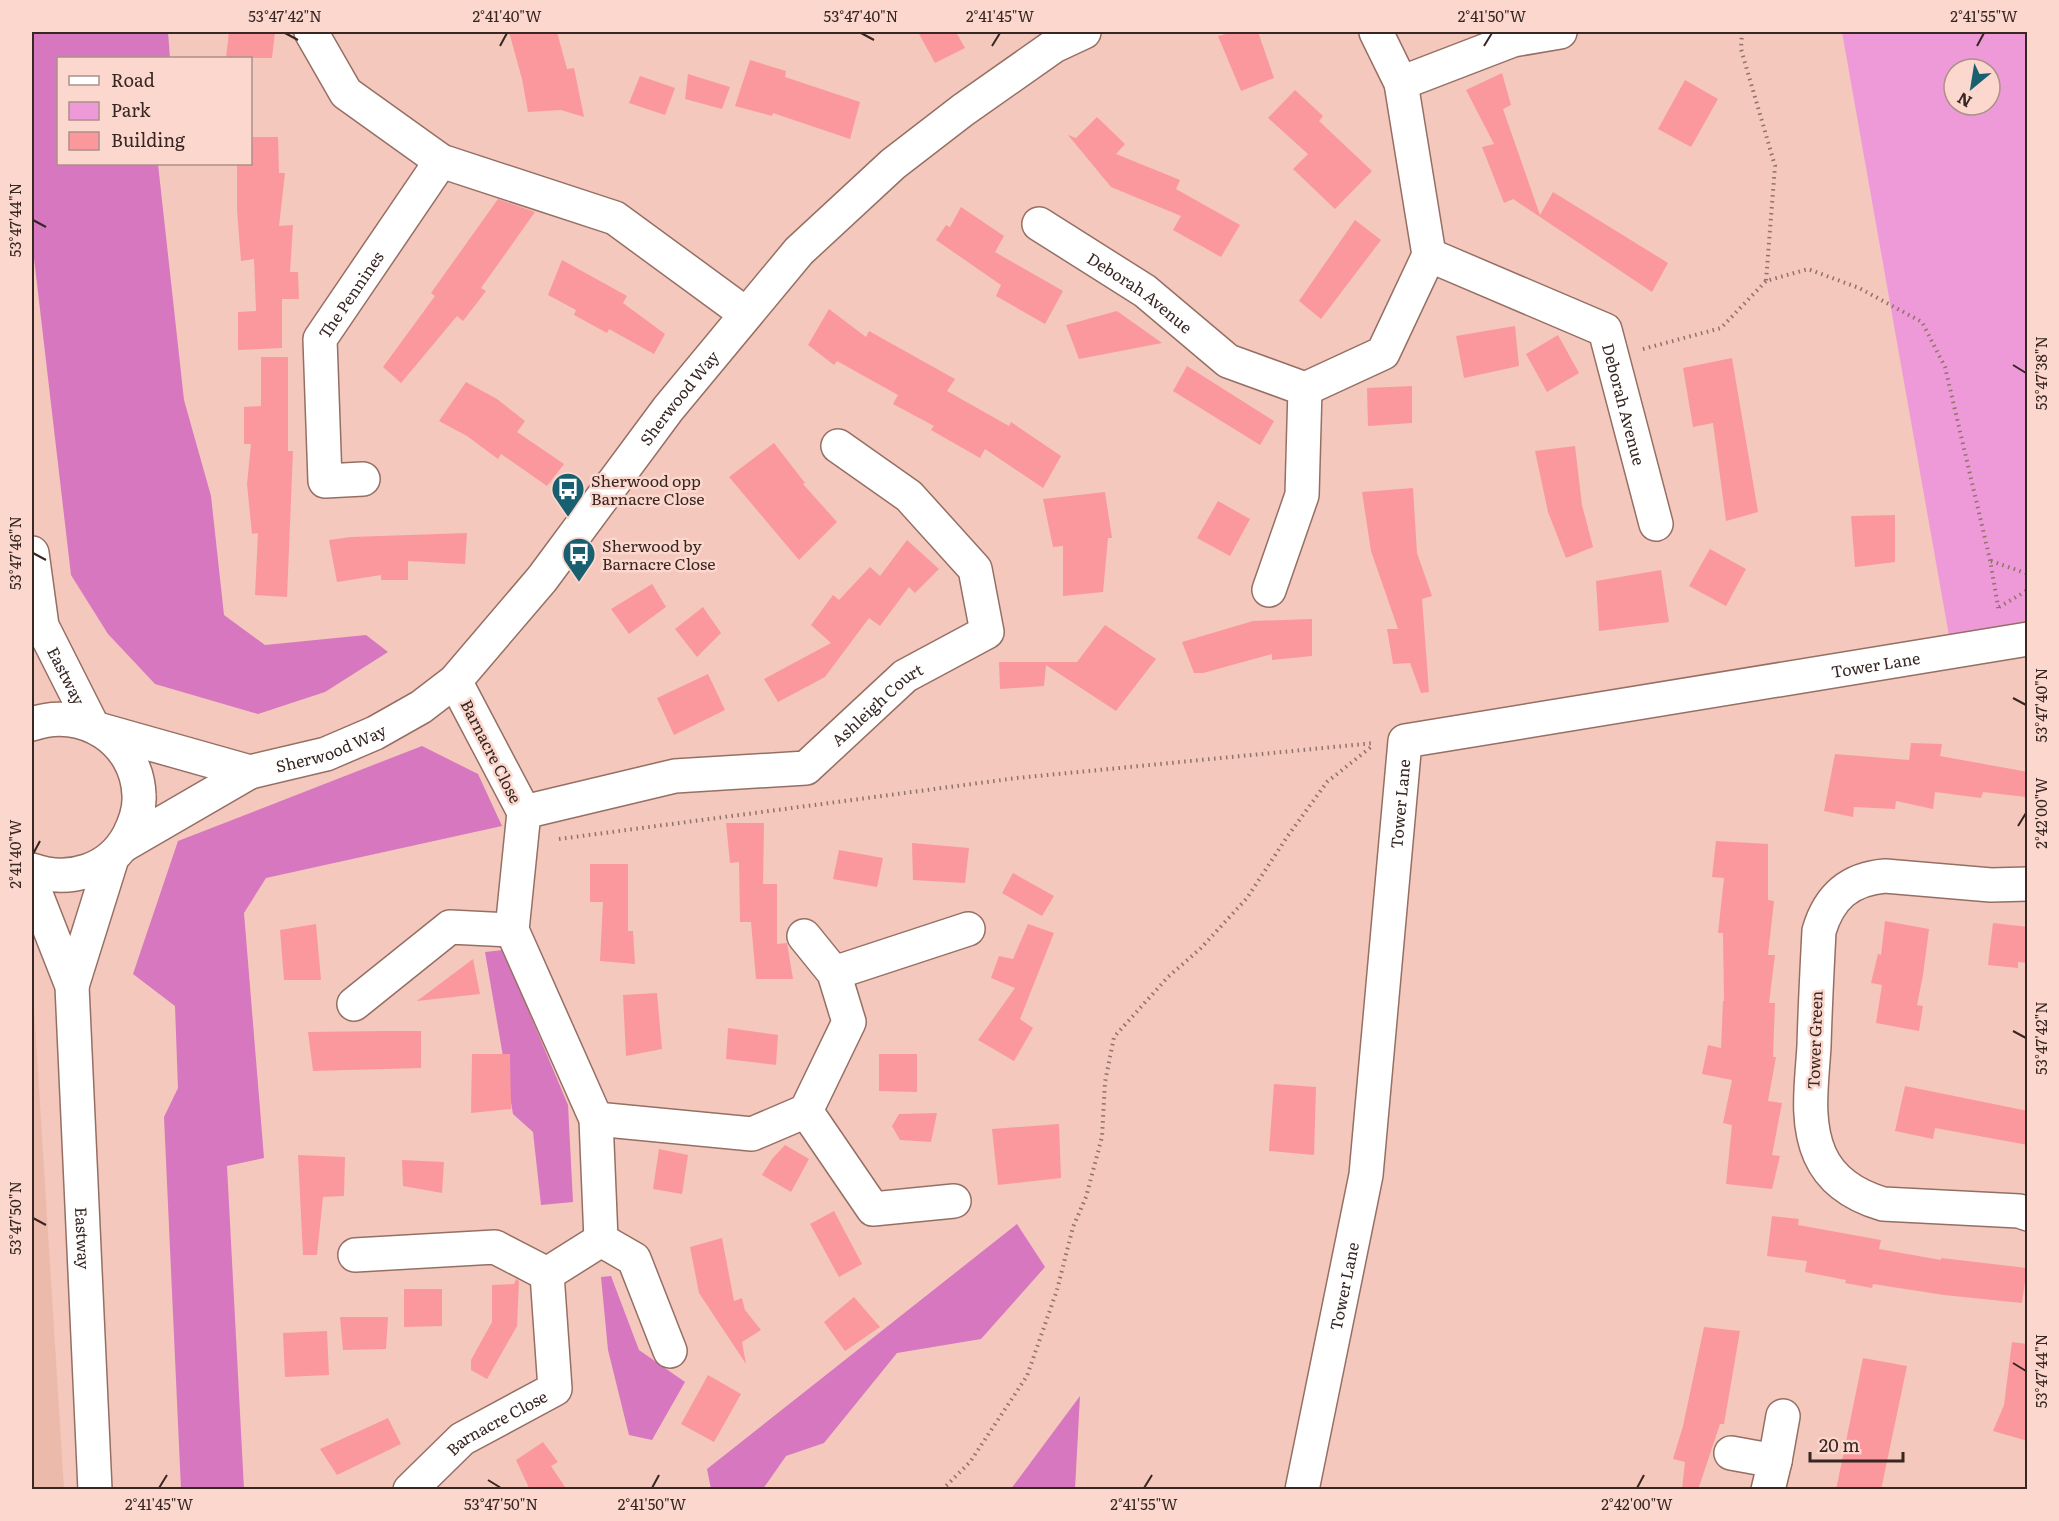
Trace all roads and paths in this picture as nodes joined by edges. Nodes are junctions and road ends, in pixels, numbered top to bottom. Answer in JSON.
{"nodes":[{"id":1,"x":311,"y":32,"type":"edge"},
{"id":2,"x":1084,"y":32,"type":"edge"},
{"id":3,"x":1376,"y":32,"type":"edge"},
{"id":4,"x":1560,"y":32,"type":"edge"},
{"id":5,"x":1742,"y":32,"type":"edge"},
{"id":6,"x":1050,"y":39,"type":"edge"},
{"id":7,"x":1401,"y":83,"type":"junction"},
{"id":8,"x":441,"y":160,"type":"junction"},
{"id":9,"x":1039,"y":224,"type":"dead end"},
{"id":10,"x":1429,"y":255,"type":"junction"},
{"id":11,"x":1767,"y":281,"type":"junction"},
{"id":12,"x":746,"y":314,"type":"junction"},
{"id":13,"x":1612,"y":356,"type":"junction"},
{"id":14,"x":1305,"y":389,"type":"junction"},
{"id":15,"x":838,"y":446,"type":"dead end"},
{"id":16,"x":363,"y":478,"type":"dead end"},
{"id":17,"x":1656,"y":524,"type":"dead end"},
{"id":18,"x":32,"y":553,"type":"edge"},
{"id":19,"x":1990,"y":561,"type":"junction"},
{"id":20,"x":2028,"y":574,"type":"edge"},
{"id":21,"x":1269,"y":590,"type":"dead end"},
{"id":22,"x":2028,"y":590,"type":"edge"},
{"id":23,"x":1999,"y":608,"type":"junction"},
{"id":24,"x":42,"y":626,"type":"junction"},
{"id":25,"x":2012,"y":642,"type":"edge"},
{"id":26,"x":32,"y":659,"type":"edge"},
{"id":27,"x":455,"y":681,"type":"junction"},
{"id":28,"x":32,"y":724,"type":"edge"},
{"id":29,"x":97,"y":727,"type":"junction"},
{"id":30,"x":250,"y":772,"type":"junction"},
{"id":31,"x":522,"y":827,"type":"junction"},
{"id":32,"x":118,"y":851,"type":"junction"},
{"id":33,"x":32,"y":870,"type":"edge"},
{"id":34,"x":32,"y":884,"type":"edge"},
{"id":35,"x":2028,"y":884,"type":"edge"},
{"id":36,"x":968,"y":929,"type":"dead end"},
{"id":37,"x":512,"y":930,"type":"junction"},
{"id":38,"x":804,"y":936,"type":"dead end"},
{"id":39,"x":834,"y":973,"type":"junction"},
{"id":40,"x":72,"y":986,"type":"junction"},
{"id":41,"x":354,"y":1004,"type":"dead end"},
{"id":42,"x":806,"y":1111,"type":"junction"},
{"id":43,"x":596,"y":1119,"type":"junction"},
{"id":44,"x":954,"y":1202,"type":"dead end"},
{"id":45,"x":2028,"y":1214,"type":"edge"},
{"id":46,"x":601,"y":1240,"type":"junction"},
{"id":47,"x":355,"y":1255,"type":"dead end"},
{"id":48,"x":547,"y":1274,"type":"junction"},
{"id":49,"x":670,"y":1351,"type":"dead end"},
{"id":50,"x":1783,"y":1416,"type":"dead end"},
{"id":51,"x":1731,"y":1453,"type":"dead end"},
{"id":52,"x":1771,"y":1475,"type":"edge"},
{"id":53,"x":95,"y":1490,"type":"edge"},
{"id":54,"x":410,"y":1490,"type":"edge"},
{"id":55,"x":942,"y":1490,"type":"edge"},
{"id":56,"x":1302,"y":1490,"type":"edge"}],
"edges":[{"from":1,"to":8,"type":"street"},
{"from":2,"to":6,"type":"street","name":"Sherwood Way"},
{"from":3,"to":7,"type":"street"},
{"from":4,"to":7,"type":"street"},
{"from":5,"to":11,"type":"path"},
{"from":6,"to":12,"type":"street","name":"Sherwood Way"},
{"from":7,"to":10,"type":"street"},
{"from":8,"to":12,"type":"street"},
{"from":8,"to":16,"type":"street","name":"The Pennines"},
{"from":9,"to":14,"type":"street","name":"Deborah Avenue"},
{"from":10,"to":13,"type":"street","name":"Deborah Avenue"},
{"from":10,"to":14,"type":"street"},
{"from":11,"to":13,"type":"path"},
{"from":11,"to":19,"type":"path"},
{"from":12,"to":27,"type":"street","name":"Sherwood Way"},
{"from":13,"to":17,"type":"street","name":"Deborah Avenue"},
{"from":14,"to":21,"type":"street"},
{"from":15,"to":31,"type":"street","name":"Ashleigh Court"},
{"from":18,"to":24,"type":"street","name":"Eastway"},
{"from":19,"to":20,"type":"path"},
{"from":19,"to":23,"type":"path"},
{"from":22,"to":23,"type":"path"},
{"from":23,"to":25,"type":"path"},
{"from":24,"to":26,"type":"street","name":"Eastway"},
{"from":24,"to":29,"type":"street","name":"Eastway"},
{"from":25,"to":56,"type":"street","name":"Tower Lane"},
{"from":27,"to":30,"type":"street","name":"Sherwood Way"},
{"from":27,"to":31,"type":"street","name":"Barnacre Close"},
{"from":28,"to":29,"type":"street","name":"Sherwood Way"},
{"from":29,"to":30,"type":"street","name":"Sherwood Way"},
{"from":29,"to":32,"type":"street","name":"Eastway"},
{"from":30,"to":32,"type":"street","name":"Sherwood Way"},
{"from":31,"to":37,"type":"street"},
{"from":31,"to":55,"type":"path"},
{"from":32,"to":33,"type":"street","name":"Sherwood Way"},
{"from":32,"to":40,"type":"street","name":"Eastway"},
{"from":34,"to":40,"type":"street","name":"Eastway"},
{"from":35,"to":45,"type":"street","name":"Tower Green"},
{"from":36,"to":39,"type":"street"},
{"from":37,"to":41,"type":"street"},
{"from":37,"to":43,"type":"street"},
{"from":38,"to":39,"type":"street"},
{"from":39,"to":42,"type":"street"},
{"from":40,"to":53,"type":"street","name":"Eastway"},
{"from":42,"to":43,"type":"street"},
{"from":42,"to":44,"type":"street"},
{"from":43,"to":46,"type":"street"},
{"from":46,"to":48,"type":"street"},
{"from":46,"to":49,"type":"street"},
{"from":47,"to":48,"type":"street"},
{"from":48,"to":54,"type":"street","name":"Barnacre Close"},
{"from":50,"to":52,"type":"street"},
{"from":51,"to":52,"type":"street"}]}
